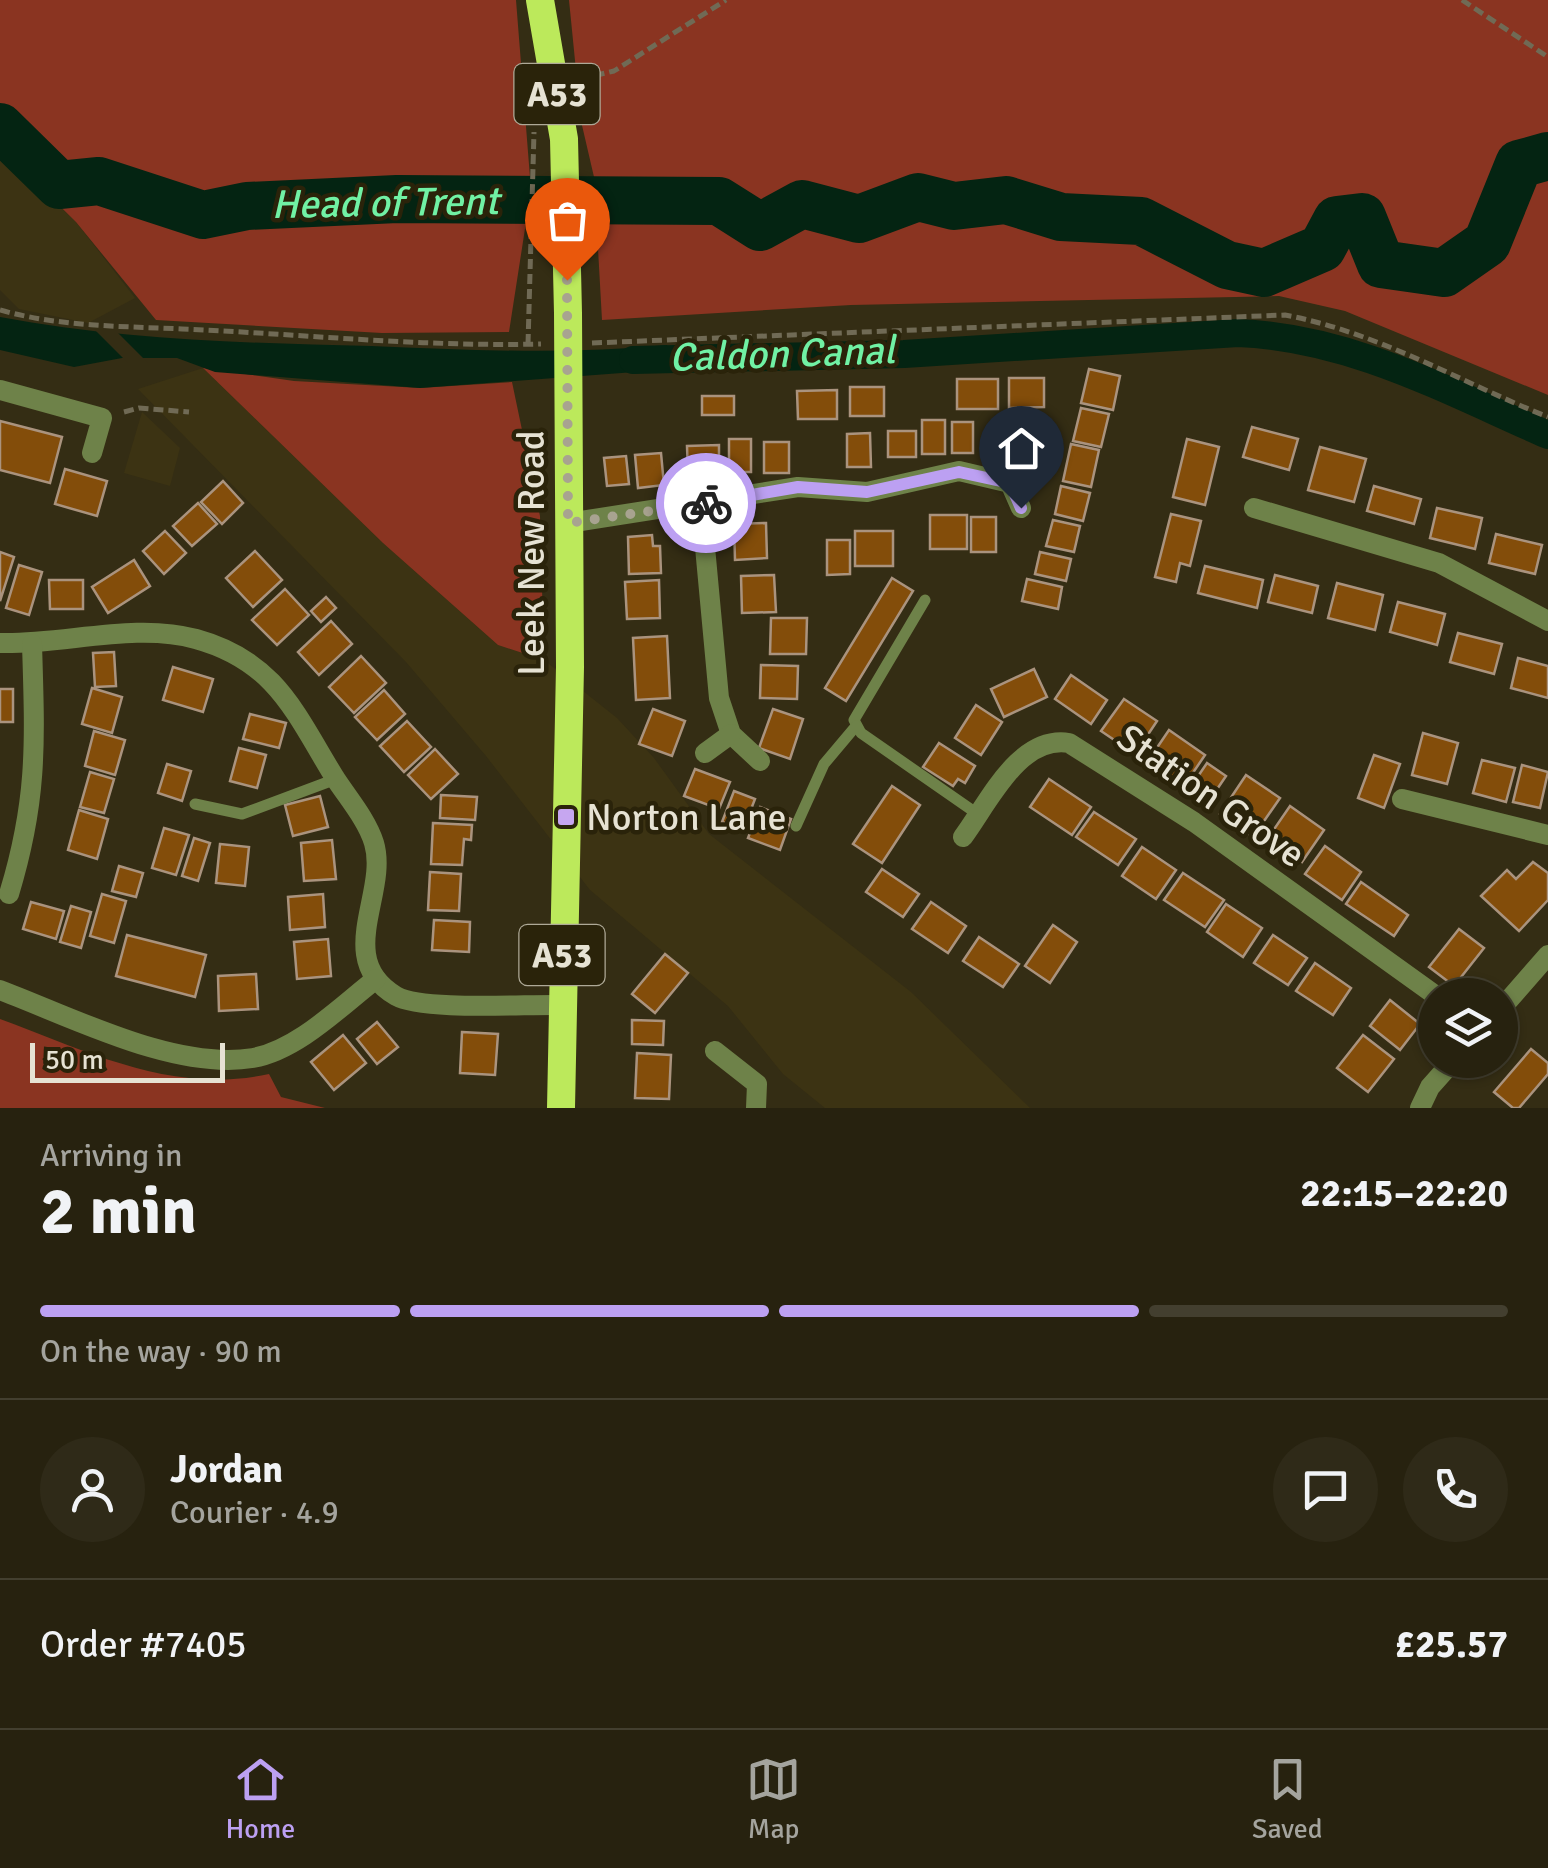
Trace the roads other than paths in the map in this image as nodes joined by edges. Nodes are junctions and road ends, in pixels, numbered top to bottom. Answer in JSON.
{"nodes":[{"id":1,"x":540,"y":0,"type":"edge"},
{"id":2,"x":0,"y":390,"type":"edge"},
{"id":3,"x":92,"y":452,"type":"dead end"},
{"id":4,"x":1027,"y":452,"type":"dead end"},
{"id":5,"x":1010,"y":483,"type":"junction"},
{"id":6,"x":701,"y":504,"type":"junction"},
{"id":7,"x":1021,"y":508,"type":"dead end"},
{"id":8,"x":1254,"y":508,"type":"dead end"},
{"id":9,"x":568,"y":523,"type":"junction"},
{"id":10,"x":925,"y":600,"type":"dead end"},
{"id":11,"x":1548,"y":621,"type":"edge"},
{"id":12,"x":0,"y":643,"type":"edge"},
{"id":13,"x":32,"y":644,"type":"junction"},
{"id":14,"x":856,"y":726,"type":"junction"},
{"id":15,"x":731,"y":734,"type":"junction"},
{"id":16,"x":705,"y":753,"type":"dead end"},
{"id":17,"x":760,"y":760,"type":"dead end"},
{"id":18,"x":336,"y":779,"type":"junction"},
{"id":19,"x":1402,"y":798,"type":"dead end"},
{"id":20,"x":195,"y":804,"type":"dead end"},
{"id":21,"x":979,"y":815,"type":"junction"},
{"id":22,"x":796,"y":826,"type":"dead end"},
{"id":23,"x":1548,"y":835,"type":"edge"},
{"id":24,"x":963,"y":836,"type":"dead end"},
{"id":25,"x":9,"y":894,"type":"dead end"},
{"id":26,"x":1548,"y":955,"type":"edge"},
{"id":27,"x":376,"y":979,"type":"junction"},
{"id":28,"x":1418,"y":984,"type":"edge"},
{"id":29,"x":1518,"y":989,"type":"edge"},
{"id":30,"x":0,"y":990,"type":"edge"},
{"id":31,"x":561,"y":1006,"type":"junction"},
{"id":32,"x":715,"y":1051,"type":"dead end"},
{"id":33,"x":1437,"y":1078,"type":"edge"},
{"id":34,"x":561,"y":1108,"type":"edge"},
{"id":35,"x":756,"y":1108,"type":"edge"},
{"id":36,"x":1420,"y":1108,"type":"edge"}],
"edges":[{"from":1,"to":9,"type":"highway","name":"Leek New Road","number":"A53"},
{"from":2,"to":3,"type":"street"},
{"from":4,"to":5,"type":"street"},
{"from":5,"to":6,"type":"street"},
{"from":5,"to":7,"type":"street"},
{"from":6,"to":9,"type":"street"},
{"from":6,"to":15,"type":"street"},
{"from":8,"to":11,"type":"street"},
{"from":9,"to":31,"type":"highway","name":"Leek New Road","number":"A53"},
{"from":10,"to":14,"type":"lane"},
{"from":12,"to":13,"type":"street"},
{"from":13,"to":18,"type":"street"},
{"from":13,"to":25,"type":"street"},
{"from":14,"to":21,"type":"lane"},
{"from":14,"to":22,"type":"lane"},
{"from":15,"to":16,"type":"street"},
{"from":15,"to":17,"type":"street"},
{"from":18,"to":20,"type":"lane"},
{"from":18,"to":27,"type":"street"},
{"from":19,"to":23,"type":"street"},
{"from":21,"to":24,"type":"street","name":"Station Grove"},
{"from":21,"to":28,"type":"street","name":"Station Grove"},
{"from":26,"to":29,"type":"street"},
{"from":27,"to":30,"type":"street"},
{"from":27,"to":31,"type":"street"},
{"from":31,"to":34,"type":"highway","name":"Leek New Road","number":"A53"},
{"from":32,"to":35,"type":"street"},
{"from":33,"to":36,"type":"street"}]}
